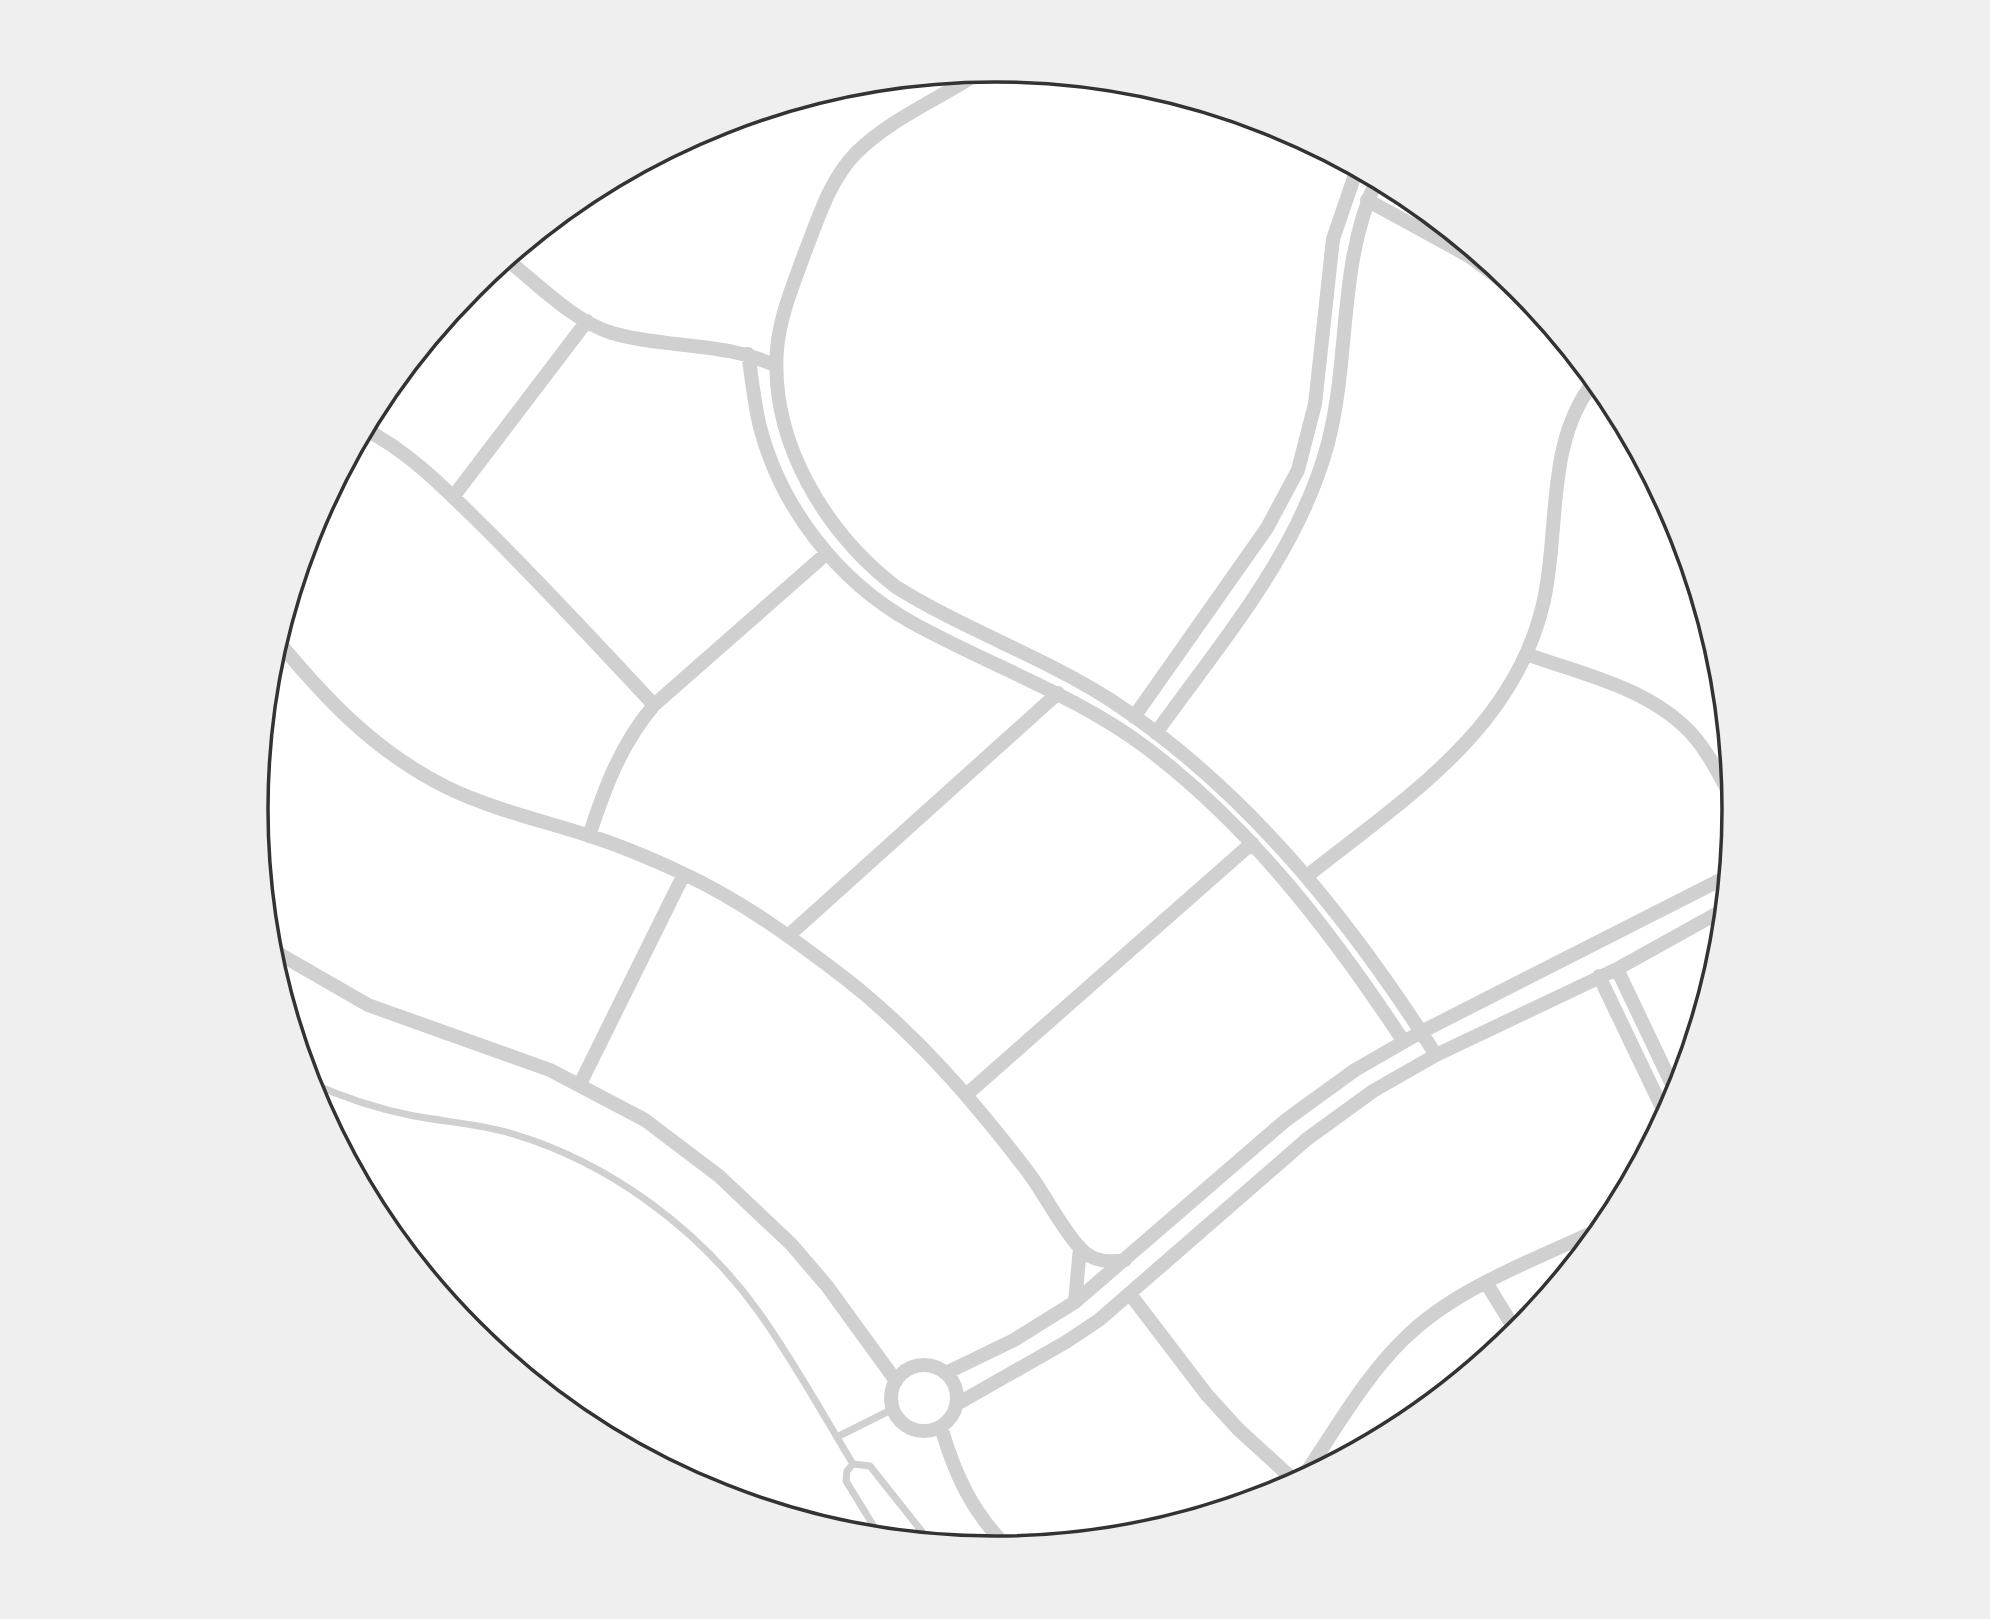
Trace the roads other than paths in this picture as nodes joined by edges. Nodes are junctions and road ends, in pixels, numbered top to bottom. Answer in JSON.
{"nodes":[{"id":1,"x":961,"y":83,"type":"edge"},
{"id":2,"x":1354,"y":177,"type":"edge"},
{"id":3,"x":1373,"y":188,"type":"edge"},
{"id":4,"x":1367,"y":200,"type":"junction"},
{"id":5,"x":1461,"y":252,"type":"edge"},
{"id":6,"x":513,"y":265,"type":"edge"},
{"id":7,"x":587,"y":321,"type":"junction"},
{"id":8,"x":748,"y":354,"type":"junction"},
{"id":9,"x":776,"y":366,"type":"junction"},
{"id":10,"x":1589,"y":390,"type":"edge"},
{"id":11,"x":372,"y":434,"type":"edge"},
{"id":12,"x":453,"y":497,"type":"junction"},
{"id":13,"x":827,"y":553,"type":"junction"},
{"id":14,"x":286,"y":651,"type":"edge"},
{"id":15,"x":1526,"y":654,"type":"junction"},
{"id":16,"x":1058,"y":693,"type":"junction"},
{"id":17,"x":654,"y":705,"type":"junction"},
{"id":18,"x":1134,"y":717,"type":"junction"},
{"id":19,"x":1156,"y":733,"type":"junction"},
{"id":20,"x":1721,"y":779,"type":"edge"},
{"id":21,"x":589,"y":835,"type":"junction"},
{"id":22,"x":1252,"y":843,"type":"junction"},
{"id":23,"x":684,"y":874,"type":"junction"},
{"id":24,"x":1307,"y":876,"type":"junction"},
{"id":25,"x":1718,"y":881,"type":"edge"},
{"id":26,"x":1714,"y":915,"type":"edge"},
{"id":27,"x":788,"y":936,"type":"junction"},
{"id":28,"x":283,"y":956,"type":"edge"},
{"id":29,"x":1617,"y":968,"type":"junction"},
{"id":30,"x":1599,"y":976,"type":"junction"},
{"id":31,"x":1421,"y":1032,"type":"junction"},
{"id":32,"x":1404,"y":1042,"type":"junction"},
{"id":33,"x":1436,"y":1055,"type":"junction"},
{"id":34,"x":1670,"y":1081,"type":"edge"},
{"id":35,"x":580,"y":1084,"type":"junction"},
{"id":36,"x":323,"y":1087,"type":"edge"},
{"id":37,"x":966,"y":1095,"type":"junction"},
{"id":38,"x":1660,"y":1103,"type":"edge"},
{"id":39,"x":1583,"y":1237,"type":"edge"},
{"id":40,"x":1080,"y":1248,"type":"junction"},
{"id":41,"x":1125,"y":1260,"type":"junction"},
{"id":42,"x":1487,"y":1284,"type":"junction"},
{"id":43,"x":1130,"y":1294,"type":"junction"},
{"id":44,"x":1075,"y":1302,"type":"junction"},
{"id":45,"x":1511,"y":1322,"type":"edge"},
{"id":46,"x":946,"y":1373,"type":"junction"},
{"id":47,"x":896,"y":1381,"type":"junction"},
{"id":48,"x":957,"y":1404,"type":"junction"},
{"id":49,"x":893,"y":1409,"type":"junction"},
{"id":50,"x":941,"y":1427,"type":"junction"},
{"id":51,"x":837,"y":1437,"type":"junction"},
{"id":52,"x":853,"y":1464,"type":"junction"},
{"id":53,"x":1310,"y":1465,"type":"edge"},
{"id":54,"x":1290,"y":1474,"type":"edge"},
{"id":55,"x":874,"y":1527,"type":"edge"},
{"id":56,"x":923,"y":1533,"type":"edge"},
{"id":57,"x":998,"y":1537,"type":"edge"}],
"edges":[{"from":1,"to":9,"type":"street"},
{"from":2,"to":18,"type":"street"},
{"from":3,"to":4,"type":"street"},
{"from":4,"to":5,"type":"street"},
{"from":4,"to":19,"type":"street"},
{"from":6,"to":7,"type":"street"},
{"from":7,"to":8,"type":"street"},
{"from":7,"to":12,"type":"street"},
{"from":8,"to":9,"type":"street"},
{"from":8,"to":13,"type":"street"},
{"from":9,"to":18,"type":"street"},
{"from":10,"to":15,"type":"street"},
{"from":11,"to":12,"type":"street"},
{"from":12,"to":17,"type":"street"},
{"from":13,"to":16,"type":"street"},
{"from":13,"to":17,"type":"street"},
{"from":14,"to":21,"type":"street"},
{"from":15,"to":20,"type":"street"},
{"from":15,"to":24,"type":"street"},
{"from":16,"to":22,"type":"street"},
{"from":16,"to":27,"type":"street"},
{"from":17,"to":21,"type":"street"},
{"from":18,"to":19,"type":"street"},
{"from":19,"to":24,"type":"street"},
{"from":21,"to":23,"type":"street"},
{"from":22,"to":32,"type":"street"},
{"from":22,"to":37,"type":"street"},
{"from":23,"to":27,"type":"street"},
{"from":23,"to":35,"type":"street"},
{"from":24,"to":31,"type":"street"},
{"from":25,"to":31,"type":"street"},
{"from":26,"to":29,"type":"street"},
{"from":27,"to":37,"type":"street"},
{"from":28,"to":35,"type":"street"},
{"from":29,"to":30,"type":"street"},
{"from":29,"to":34,"type":"street"},
{"from":30,"to":33,"type":"street"},
{"from":30,"to":38,"type":"street"},
{"from":31,"to":32,"type":"street"},
{"from":31,"to":33,"type":"street"},
{"from":32,"to":41,"type":"street"},
{"from":33,"to":43,"type":"street"},
{"from":35,"to":47,"type":"street"},
{"from":36,"to":51,"type":"lane"},
{"from":37,"to":40,"type":"street"},
{"from":39,"to":42,"type":"street"},
{"from":40,"to":41,"type":"street"},
{"from":40,"to":44,"type":"street"},
{"from":41,"to":44,"type":"street"},
{"from":42,"to":45,"type":"street"},
{"from":42,"to":53,"type":"street"},
{"from":43,"to":48,"type":"street"},
{"from":43,"to":54,"type":"street"},
{"from":44,"to":46,"type":"street"},
{"from":46,"to":47,"type":"street"},
{"from":46,"to":48,"type":"street"},
{"from":47,"to":49,"type":"street"},
{"from":48,"to":50,"type":"street"},
{"from":49,"to":50,"type":"street"},
{"from":49,"to":51,"type":"lane"},
{"from":50,"to":57,"type":"street"},
{"from":51,"to":52,"type":"lane"},
{"from":52,"to":55,"type":"lane"},
{"from":52,"to":56,"type":"lane"}]}
